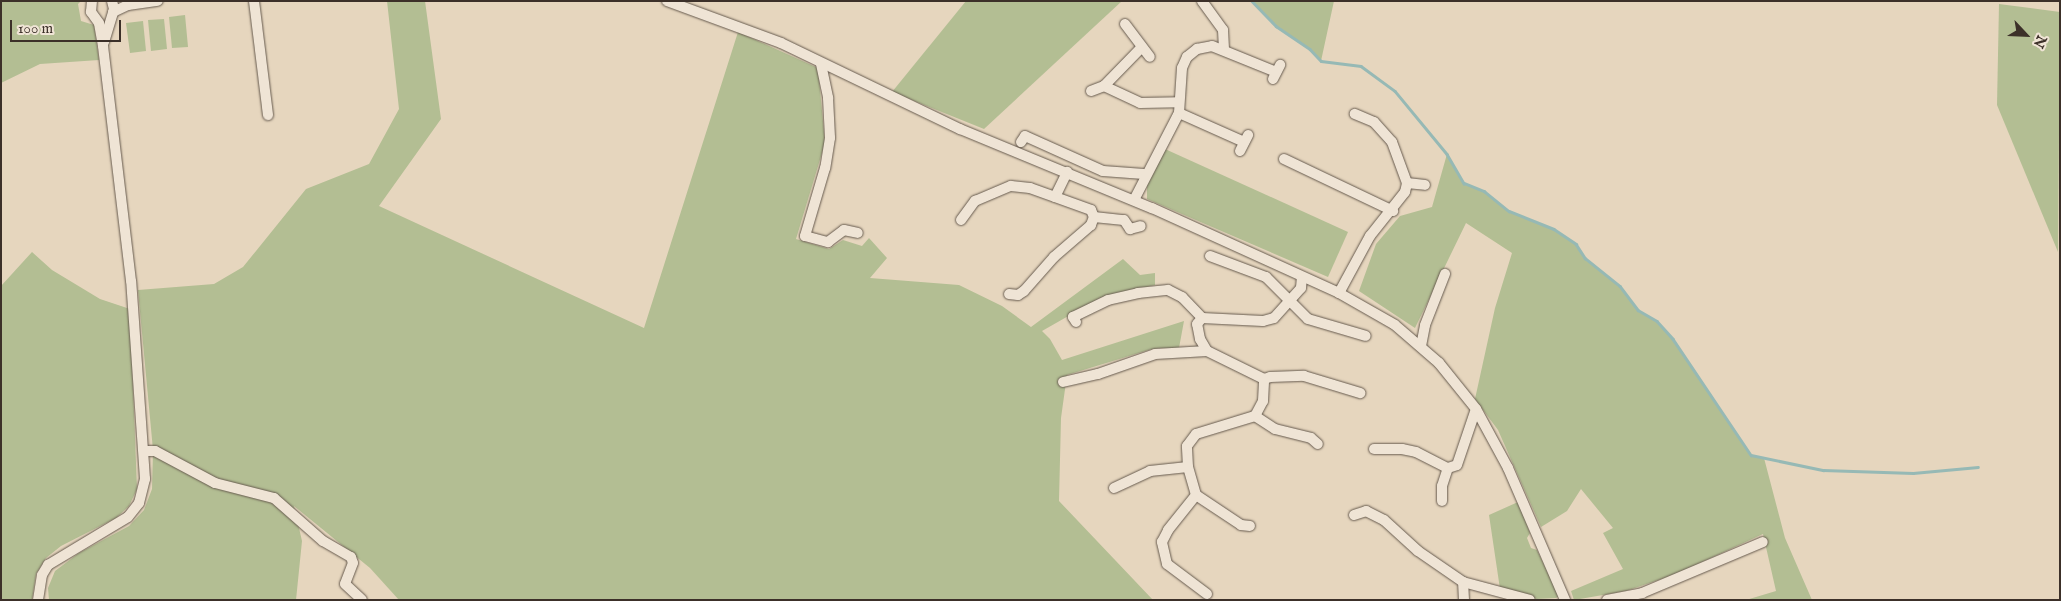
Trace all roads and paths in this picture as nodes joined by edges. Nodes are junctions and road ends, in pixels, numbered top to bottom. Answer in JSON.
{"nodes":[{"id":1,"x":92,"y":1,"type":"edge"},
{"id":2,"x":118,"y":1,"type":"edge"},
{"id":3,"x":158,"y":1,"type":"edge"},
{"id":4,"x":254,"y":1,"type":"edge"},
{"id":5,"x":667,"y":1,"type":"edge"},
{"id":6,"x":1202,"y":1,"type":"edge"},
{"id":7,"x":128,"y":5,"type":"junction"},
{"id":8,"x":112,"y":9,"type":"edge"},
{"id":9,"x":96,"y":19,"type":"junction"},
{"id":10,"x":1125,"y":24,"type":"dead end"},
{"id":11,"x":104,"y":46,"type":"junction"},
{"id":12,"x":1142,"y":47,"type":"junction"},
{"id":13,"x":1224,"y":48,"type":"junction"},
{"id":14,"x":1150,"y":58,"type":"dead end"},
{"id":15,"x":821,"y":64,"type":"junction"},
{"id":16,"x":1276,"y":72,"type":"dead end"},
{"id":17,"x":1104,"y":86,"type":"junction"},
{"id":18,"x":1091,"y":91,"type":"dead end"},
{"id":19,"x":1179,"y":102,"type":"junction"},
{"id":20,"x":1179,"y":113,"type":"junction"},
{"id":21,"x":1354,"y":114,"type":"dead end"},
{"id":22,"x":268,"y":115,"type":"dead end"},
{"id":23,"x":1021,"y":142,"type":"dead end"},
{"id":24,"x":1244,"y":143,"type":"dead end"},
{"id":25,"x":1284,"y":159,"type":"dead end"},
{"id":26,"x":1067,"y":172,"type":"junction"},
{"id":27,"x":1144,"y":174,"type":"junction"},
{"id":28,"x":1407,"y":183,"type":"junction"},
{"id":29,"x":1425,"y":185,"type":"dead end"},
{"id":30,"x":1055,"y":197,"type":"junction"},
{"id":31,"x":1134,"y":200,"type":"junction"},
{"id":32,"x":1392,"y":211,"type":"junction"},
{"id":33,"x":1094,"y":217,"type":"junction"},
{"id":34,"x":961,"y":220,"type":"dead end"},
{"id":35,"x":1141,"y":226,"type":"dead end"},
{"id":36,"x":858,"y":233,"type":"dead end"},
{"id":37,"x":1210,"y":256,"type":"dead end"},
{"id":38,"x":1444,"y":274,"type":"dead end"},
{"id":39,"x":1302,"y":277,"type":"junction"},
{"id":40,"x":1009,"y":294,"type":"dead end"},
{"id":41,"x":1339,"y":294,"type":"junction"},
{"id":42,"x":1289,"y":300,"type":"junction"},
{"id":43,"x":1202,"y":318,"type":"junction"},
{"id":44,"x":1076,"y":322,"type":"dead end"},
{"id":45,"x":1366,"y":336,"type":"dead end"},
{"id":46,"x":1421,"y":346,"type":"junction"},
{"id":47,"x":1207,"y":352,"type":"junction"},
{"id":48,"x":1264,"y":379,"type":"junction"},
{"id":49,"x":1063,"y":382,"type":"dead end"},
{"id":50,"x":1360,"y":393,"type":"dead end"},
{"id":51,"x":1476,"y":409,"type":"junction"},
{"id":52,"x":1255,"y":416,"type":"junction"},
{"id":53,"x":1318,"y":444,"type":"dead end"},
{"id":54,"x":1374,"y":449,"type":"dead end"},
{"id":55,"x":144,"y":451,"type":"junction"},
{"id":56,"x":1188,"y":466,"type":"junction"},
{"id":57,"x":1448,"y":468,"type":"junction"},
{"id":58,"x":1114,"y":488,"type":"dead end"},
{"id":59,"x":1196,"y":495,"type":"junction"},
{"id":60,"x":1442,"y":501,"type":"dead end"},
{"id":61,"x":1354,"y":515,"type":"dead end"},
{"id":62,"x":1250,"y":526,"type":"dead end"},
{"id":63,"x":1763,"y":542,"type":"dead end"},
{"id":64,"x":1463,"y":582,"type":"junction"},
{"id":65,"x":1207,"y":594,"type":"dead end"},
{"id":66,"x":38,"y":600,"type":"edge"},
{"id":67,"x":362,"y":600,"type":"edge"},
{"id":68,"x":1464,"y":600,"type":"edge"},
{"id":69,"x":1530,"y":600,"type":"edge"},
{"id":70,"x":1564,"y":600,"type":"edge"},
{"id":71,"x":1607,"y":600,"type":"edge"}],
"edges":[{"from":1,"to":9,"type":"street"},
{"from":2,"to":7,"type":"street"},
{"from":3,"to":7,"type":"street"},
{"from":4,"to":22,"type":"street"},
{"from":5,"to":15,"type":"street"},
{"from":6,"to":13,"type":"street"},
{"from":7,"to":8,"type":"street"},
{"from":8,"to":9,"type":"street"},
{"from":8,"to":11,"type":"street"},
{"from":9,"to":11,"type":"street"},
{"from":10,"to":12,"type":"street"},
{"from":11,"to":55,"type":"street"},
{"from":12,"to":14,"type":"street"},
{"from":12,"to":17,"type":"street"},
{"from":13,"to":16,"type":"street"},
{"from":13,"to":19,"type":"street"},
{"from":15,"to":26,"type":"street"},
{"from":15,"to":36,"type":"street"},
{"from":17,"to":18,"type":"street"},
{"from":17,"to":19,"type":"street"},
{"from":19,"to":20,"type":"street"},
{"from":20,"to":24,"type":"street"},
{"from":20,"to":27,"type":"street"},
{"from":21,"to":28,"type":"street"},
{"from":23,"to":27,"type":"street"},
{"from":25,"to":32,"type":"street"},
{"from":26,"to":30,"type":"street"},
{"from":26,"to":31,"type":"street"},
{"from":27,"to":31,"type":"street"},
{"from":28,"to":29,"type":"street"},
{"from":28,"to":32,"type":"street"},
{"from":30,"to":33,"type":"street"},
{"from":30,"to":34,"type":"street"},
{"from":31,"to":39,"type":"street"},
{"from":32,"to":41,"type":"street"},
{"from":33,"to":35,"type":"street"},
{"from":33,"to":40,"type":"street"},
{"from":37,"to":42,"type":"street"},
{"from":38,"to":46,"type":"street"},
{"from":39,"to":41,"type":"street"},
{"from":39,"to":42,"type":"street"},
{"from":41,"to":46,"type":"street"},
{"from":42,"to":43,"type":"street"},
{"from":42,"to":45,"type":"street"},
{"from":43,"to":44,"type":"street"},
{"from":43,"to":47,"type":"street"},
{"from":46,"to":51,"type":"street"},
{"from":47,"to":48,"type":"street"},
{"from":47,"to":49,"type":"street"},
{"from":48,"to":50,"type":"street"},
{"from":48,"to":52,"type":"street"},
{"from":51,"to":57,"type":"street"},
{"from":51,"to":70,"type":"street"},
{"from":52,"to":53,"type":"street"},
{"from":52,"to":56,"type":"street"},
{"from":54,"to":57,"type":"street"},
{"from":55,"to":66,"type":"street"},
{"from":55,"to":67,"type":"street"},
{"from":56,"to":58,"type":"street"},
{"from":56,"to":59,"type":"street"},
{"from":57,"to":60,"type":"street"},
{"from":59,"to":62,"type":"street"},
{"from":59,"to":65,"type":"street"},
{"from":61,"to":64,"type":"street"},
{"from":63,"to":71,"type":"street"},
{"from":64,"to":68,"type":"street"},
{"from":64,"to":69,"type":"street"}]}
